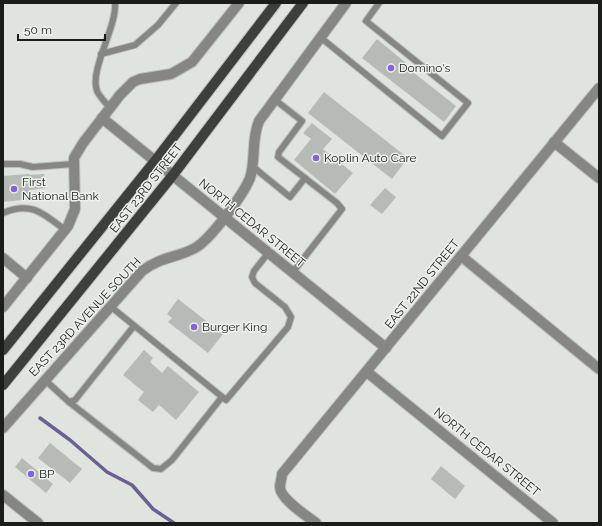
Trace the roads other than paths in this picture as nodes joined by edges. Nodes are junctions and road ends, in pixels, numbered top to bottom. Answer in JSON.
{"nodes":[{"id":1,"x":115,"y":3,"type":"edge"},
{"id":2,"x":176,"y":3,"type":"edge"},
{"id":3,"x":239,"y":3,"type":"edge"},
{"id":4,"x":276,"y":3,"type":"edge"},
{"id":5,"x":303,"y":3,"type":"edge"},
{"id":6,"x":346,"y":3,"type":"edge"},
{"id":7,"x":379,"y":3,"type":"edge"},
{"id":8,"x":320,"y":37,"type":"junction"},
{"id":9,"x":101,"y":54,"type":"junction"},
{"id":10,"x":599,"y":88,"type":"edge"},
{"id":11,"x":274,"y":99,"type":"junction"},
{"id":12,"x":110,"y":108,"type":"junction"},
{"id":13,"x":102,"y":118,"type":"junction"},
{"id":14,"x":554,"y":142,"type":"junction"},
{"id":15,"x":155,"y":161,"type":"junction"},
{"id":16,"x":3,"y":164,"type":"edge"},
{"id":17,"x":73,"y":164,"type":"junction"},
{"id":18,"x":252,"y":166,"type":"junction"},
{"id":19,"x":173,"y":175,"type":"junction"},
{"id":20,"x":305,"y":178,"type":"junction"},
{"id":21,"x":599,"y":178,"type":"edge"},
{"id":22,"x":3,"y":213,"type":"edge"},
{"id":23,"x":225,"y":217,"type":"junction"},
{"id":24,"x":65,"y":230,"type":"junction"},
{"id":25,"x":269,"y":252,"type":"junction"},
{"id":26,"x":460,"y":256,"type":"junction"},
{"id":27,"x":3,"y":258,"type":"edge"},
{"id":28,"x":293,"y":272,"type":"junction"},
{"id":29,"x":27,"y":278,"type":"junction"},
{"id":30,"x":4,"y":305,"type":"edge"},
{"id":31,"x":110,"y":306,"type":"junction"},
{"id":32,"x":134,"y":326,"type":"junction"},
{"id":33,"x":386,"y":348,"type":"junction"},
{"id":34,"x":3,"y":350,"type":"edge"},
{"id":35,"x":599,"y":369,"type":"edge"},
{"id":36,"x":367,"y":372,"type":"junction"},
{"id":37,"x":45,"y":380,"type":"junction"},
{"id":38,"x":3,"y":385,"type":"edge"},
{"id":39,"x":222,"y":397,"type":"junction"},
{"id":40,"x":69,"y":402,"type":"junction"},
{"id":41,"x":3,"y":428,"type":"edge"},
{"id":42,"x":3,"y":495,"type":"edge"},
{"id":43,"x":38,"y":523,"type":"edge"},
{"id":44,"x":316,"y":523,"type":"edge"},
{"id":45,"x":553,"y":523,"type":"edge"}],
"edges":[{"from":1,"to":9,"type":"lane"},
{"from":2,"to":9,"type":"lane"},
{"from":3,"to":12,"type":"street"},
{"from":4,"to":15,"type":"main road","name":"EAST 23RD STREET"},
{"from":5,"to":19,"type":"main road","name":"EAST 23RD STREET"},
{"from":6,"to":8,"type":"street","name":"EAST 23RD AVENUE SOUTH"},
{"from":7,"to":8,"type":"lane"},
{"from":8,"to":11,"type":"street","name":"EAST 23RD AVENUE SOUTH"},
{"from":9,"to":12,"type":"lane"},
{"from":10,"to":14,"type":"street","name":"EAST 22ND STREET"},
{"from":11,"to":18,"type":"street","name":"EAST 23RD AVENUE SOUTH"},
{"from":11,"to":20,"type":"lane"},
{"from":12,"to":13,"type":"street"},
{"from":13,"to":15,"type":"street","name":"NORTH CEDAR STREET"},
{"from":13,"to":17,"type":"street"},
{"from":14,"to":21,"type":"street"},
{"from":14,"to":26,"type":"street","name":"EAST 22ND STREET"},
{"from":15,"to":19,"type":"street","name":"NORTH CEDAR STREET"},
{"from":15,"to":34,"type":"main road","name":"EAST 23RD STREET"},
{"from":16,"to":17,"type":"lane"},
{"from":17,"to":24,"type":"street"},
{"from":18,"to":20,"type":"lane"},
{"from":18,"to":23,"type":"street","name":"EAST 23RD AVENUE SOUTH"},
{"from":19,"to":23,"type":"street","name":"NORTH CEDAR STREET"},
{"from":19,"to":38,"type":"main road","name":"EAST 23RD STREET"},
{"from":20,"to":28,"type":"lane"},
{"from":22,"to":24,"type":"lane"},
{"from":23,"to":25,"type":"street","name":"NORTH CEDAR STREET"},
{"from":23,"to":31,"type":"street","name":"EAST 23RD AVENUE SOUTH"},
{"from":24,"to":29,"type":"street"},
{"from":25,"to":28,"type":"street","name":"NORTH CEDAR STREET"},
{"from":25,"to":39,"type":"lane"},
{"from":26,"to":33,"type":"street","name":"EAST 22ND STREET"},
{"from":26,"to":35,"type":"street"},
{"from":27,"to":29,"type":"street"},
{"from":28,"to":33,"type":"street","name":"NORTH CEDAR STREET"},
{"from":29,"to":30,"type":"street"},
{"from":31,"to":32,"type":"lane"},
{"from":31,"to":37,"type":"street","name":"EAST 23RD AVENUE SOUTH"},
{"from":32,"to":39,"type":"lane"},
{"from":32,"to":40,"type":"lane"},
{"from":33,"to":36,"type":"street","name":"EAST 22ND STREET"},
{"from":36,"to":44,"type":"street","name":"EAST 22ND STREET"},
{"from":36,"to":45,"type":"street","name":"NORTH CEDAR STREET"},
{"from":37,"to":40,"type":"lane"},
{"from":37,"to":41,"type":"street","name":"EAST 23RD AVENUE SOUTH"},
{"from":39,"to":40,"type":"lane"},
{"from":42,"to":43,"type":"street"}]}
